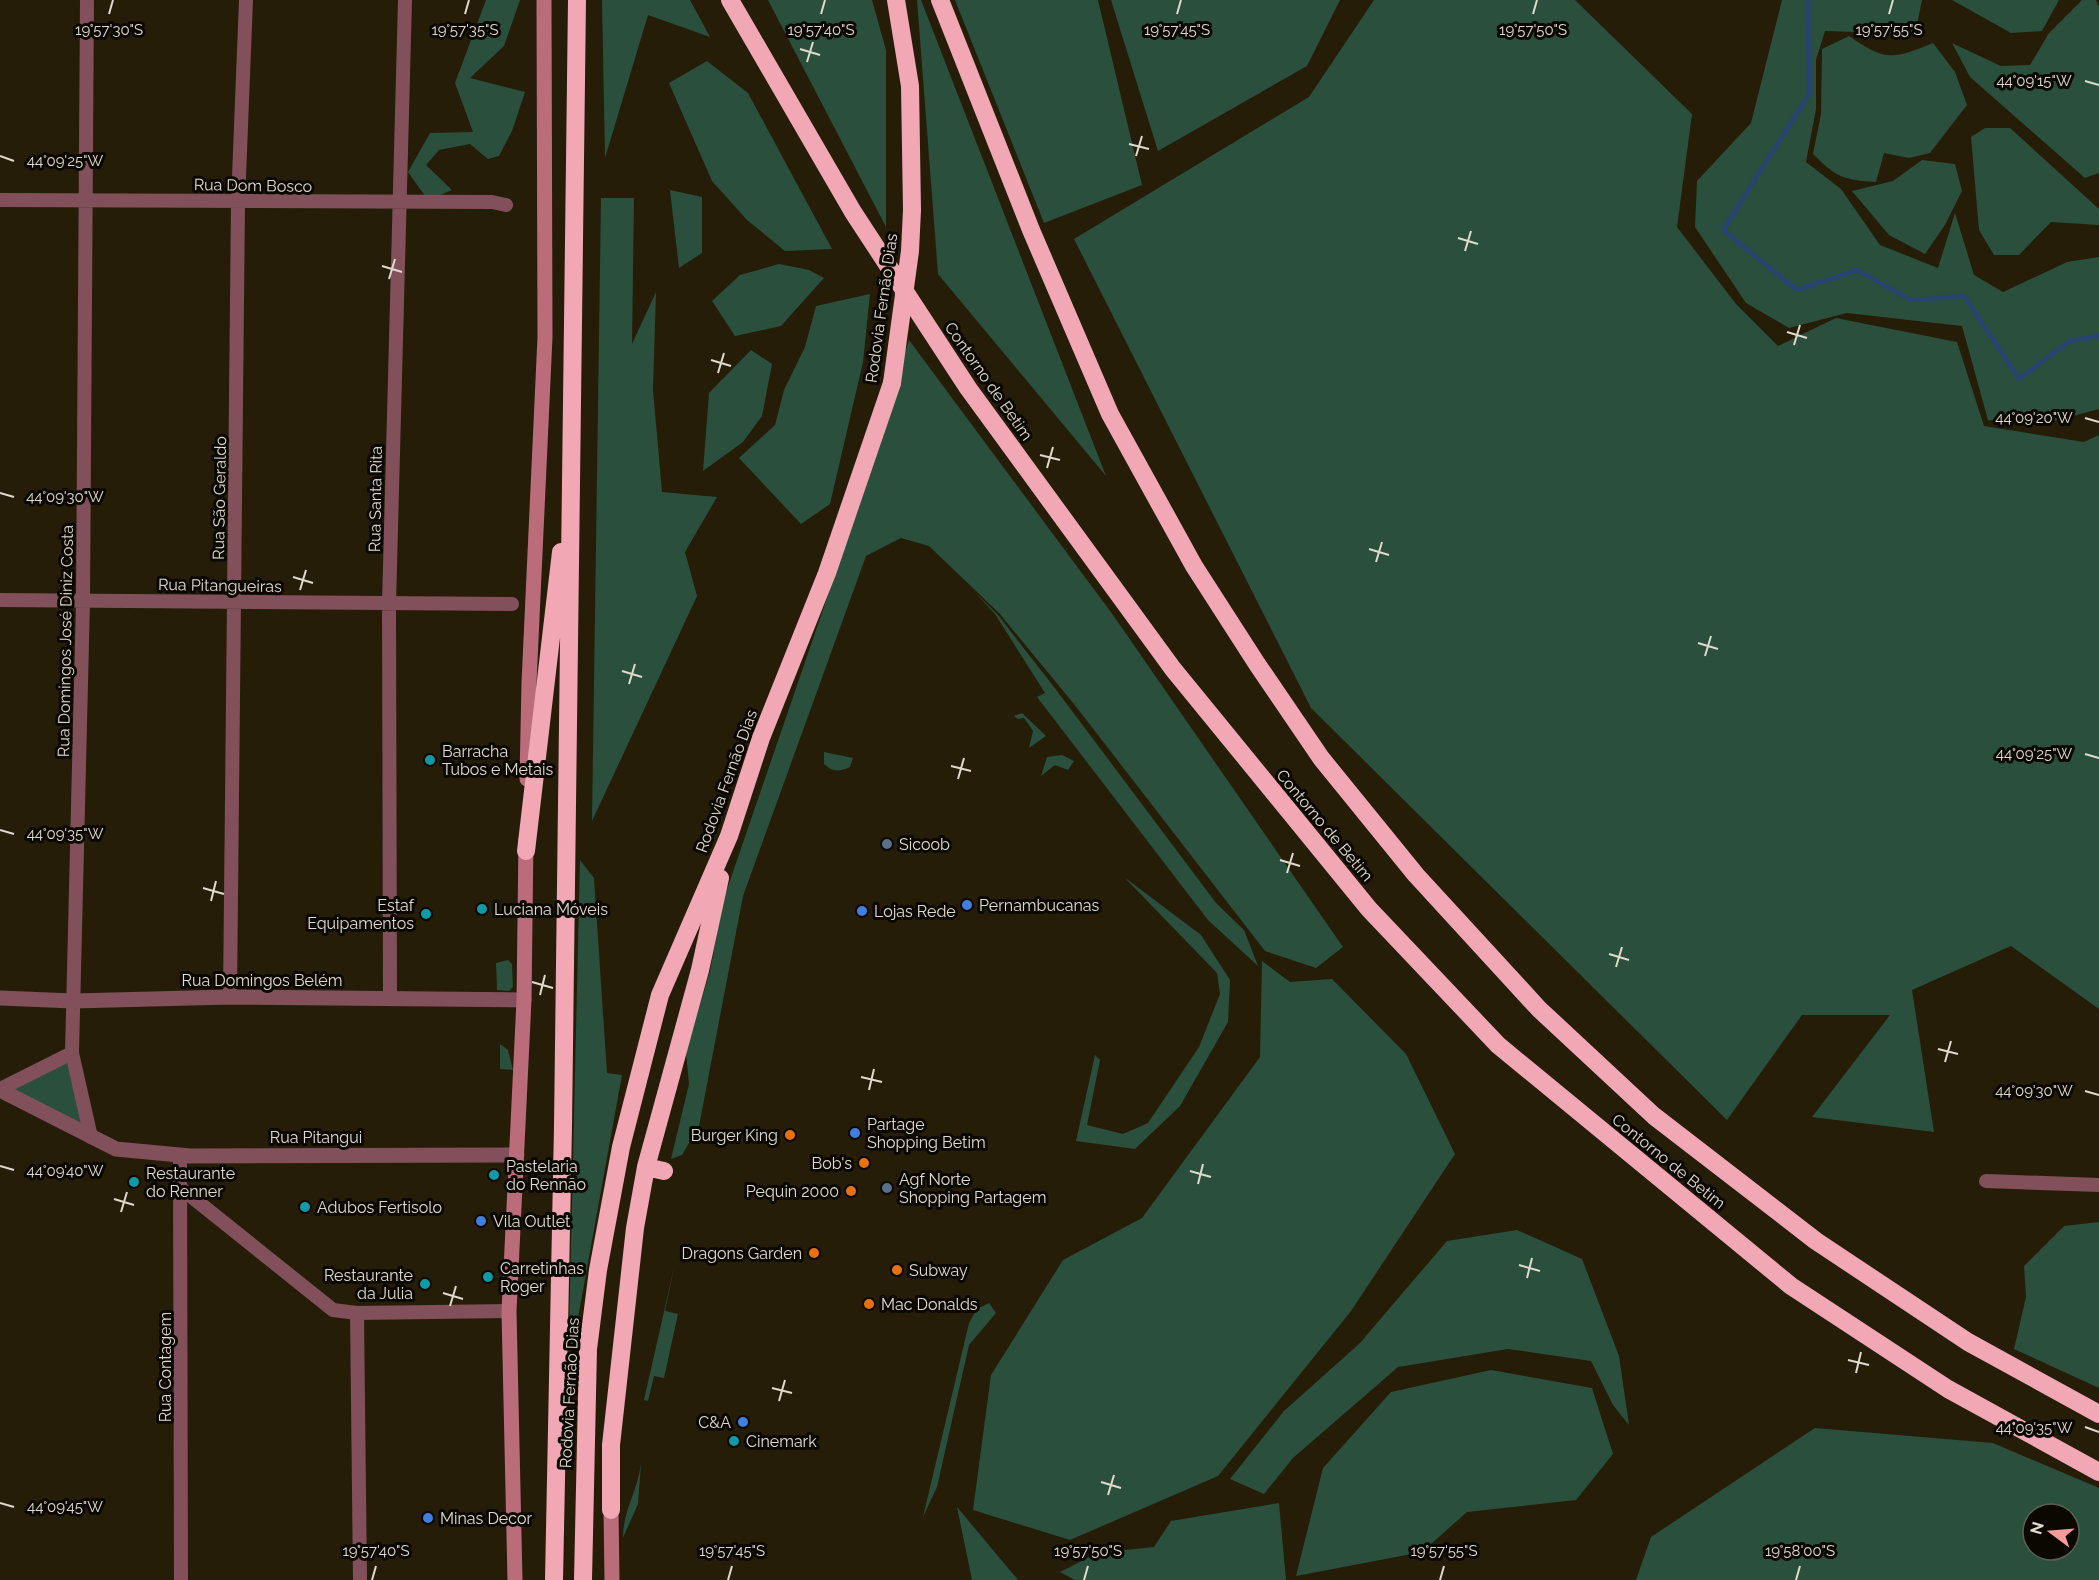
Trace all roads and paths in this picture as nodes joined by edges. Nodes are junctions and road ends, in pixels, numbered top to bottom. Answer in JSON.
{"nodes":[{"id":1,"x":87,"y":0,"type":"edge"},
{"id":2,"x":246,"y":0,"type":"edge"},
{"id":3,"x":405,"y":0,"type":"edge"},
{"id":4,"x":544,"y":0,"type":"edge"},
{"id":5,"x":577,"y":0,"type":"edge"},
{"id":6,"x":730,"y":0,"type":"edge"},
{"id":7,"x":896,"y":0,"type":"edge"},
{"id":8,"x":940,"y":0,"type":"edge"},
{"id":9,"x":0,"y":200,"type":"edge"},
{"id":10,"x":84,"y":200,"type":"junction"},
{"id":11,"x":238,"y":202,"type":"junction"},
{"id":12,"x":398,"y":203,"type":"junction"},
{"id":13,"x":506,"y":205,"type":"dead end"},
{"id":14,"x":572,"y":452,"type":"junction"},
{"id":15,"x":0,"y":600,"type":"edge"},
{"id":16,"x":83,"y":601,"type":"junction"},
{"id":17,"x":234,"y":602,"type":"junction"},
{"id":18,"x":389,"y":604,"type":"junction"},
{"id":19,"x":512,"y":604,"type":"dead end"},
{"id":20,"x":729,"y":836,"type":"junction"},
{"id":21,"x":526,"y":851,"type":"junction"},
{"id":22,"x":230,"y":997,"type":"junction"},
{"id":23,"x":0,"y":998,"type":"edge"},
{"id":24,"x":390,"y":998,"type":"junction"},
{"id":25,"x":524,"y":1000,"type":"junction"},
{"id":26,"x":73,"y":1001,"type":"junction"},
{"id":27,"x":72,"y":1053,"type":"junction"},
{"id":28,"x":0,"y":1089,"type":"edge"},
{"id":29,"x":91,"y":1137,"type":"junction"},
{"id":30,"x":180,"y":1155,"type":"junction"},
{"id":31,"x":517,"y":1155,"type":"junction"},
{"id":32,"x":1986,"y":1181,"type":"dead end"},
{"id":33,"x":2099,"y":1185,"type":"edge"},
{"id":34,"x":182,"y":1188,"type":"junction"},
{"id":35,"x":509,"y":1311,"type":"junction"},
{"id":36,"x":357,"y":1313,"type":"junction"},
{"id":37,"x":2099,"y":1414,"type":"edge"},
{"id":38,"x":2099,"y":1472,"type":"edge"},
{"id":39,"x":611,"y":1510,"type":"joint"},
{"id":40,"x":360,"y":1579,"type":"edge"},
{"id":41,"x":181,"y":1580,"type":"edge"},
{"id":42,"x":515,"y":1580,"type":"edge"},
{"id":43,"x":554,"y":1580,"type":"edge"},
{"id":44,"x":583,"y":1580,"type":"edge"},
{"id":45,"x":612,"y":1580,"type":"edge"}],
"edges":[{"from":1,"to":10,"type":"street","name":"Rua Domingos José Diniz Costa"},
{"from":2,"to":11,"type":"street","name":"Rua São Geraldo"},
{"from":3,"to":12,"type":"street","name":"Rua Santa Rita"},
{"from":4,"to":21,"type":"main road"},
{"from":5,"to":14,"type":"highway","name":"Rodovia Fernão Dias"},
{"from":6,"to":38,"type":"highway","name":"Contorno de Betim"},
{"from":7,"to":20,"type":"highway","name":"Rodovia Fernão Dias","bridge":true},
{"from":8,"to":37,"type":"highway","name":"Contorno de Betim"},
{"from":9,"to":10,"type":"street","name":"Rua Dom Bosco"},
{"from":10,"to":11,"type":"street","name":"Rua Dom Bosco"},
{"from":10,"to":16,"type":"street","name":"Rua Domingos José Diniz Costa"},
{"from":11,"to":12,"type":"street","name":"Rua Dom Bosco"},
{"from":11,"to":17,"type":"street","name":"Rua São Geraldo"},
{"from":12,"to":13,"type":"street","name":"Rua Dom Bosco"},
{"from":12,"to":18,"type":"street","name":"Rua Santa Rita"},
{"from":14,"to":21,"type":"highway"},
{"from":14,"to":43,"type":"highway","name":"Rodovia Fernão Dias"},
{"from":15,"to":16,"type":"street","name":"Rua Pitangueiras"},
{"from":16,"to":17,"type":"street","name":"Rua Pitangueiras"},
{"from":16,"to":26,"type":"street","name":"Rua Domingos José Diniz Costa"},
{"from":17,"to":18,"type":"street","name":"Rua Pitangueiras"},
{"from":17,"to":22,"type":"street","name":"Rua São Geraldo"},
{"from":18,"to":19,"type":"street","name":"Rua Pitangueiras"},
{"from":18,"to":24,"type":"street","name":"Rua Santa Rita"},
{"from":20,"to":39,"type":"highway"},
{"from":20,"to":44,"type":"highway","name":"Rodovia Fernão Dias"},
{"from":21,"to":25,"type":"main road"},
{"from":22,"to":24,"type":"street","name":"Rua Domingos Belém"},
{"from":22,"to":26,"type":"street","name":"Rua Domingos Belém"},
{"from":23,"to":26,"type":"street","name":"Rua Domingos Belém"},
{"from":24,"to":25,"type":"street","name":"Rua Domingos Belém"},
{"from":25,"to":31,"type":"main road"},
{"from":26,"to":27,"type":"street","name":"Rua Domingos José Diniz Costa"},
{"from":27,"to":28,"type":"street"},
{"from":27,"to":29,"type":"street","name":"Rua Domingos José Diniz Costa"},
{"from":28,"to":29,"type":"street"},
{"from":29,"to":30,"type":"street","name":"Rua Pitangui"},
{"from":30,"to":31,"type":"street","name":"Rua Pitangui"},
{"from":30,"to":34,"type":"street","name":"Rua Contagem"},
{"from":31,"to":35,"type":"main road"},
{"from":32,"to":33,"type":"street"},
{"from":34,"to":36,"type":"street"},
{"from":34,"to":41,"type":"street","name":"Rua Contagem"},
{"from":35,"to":36,"type":"street"},
{"from":35,"to":42,"type":"main road"},
{"from":36,"to":40,"type":"street"},
{"from":39,"to":45,"type":"main road"}]}
